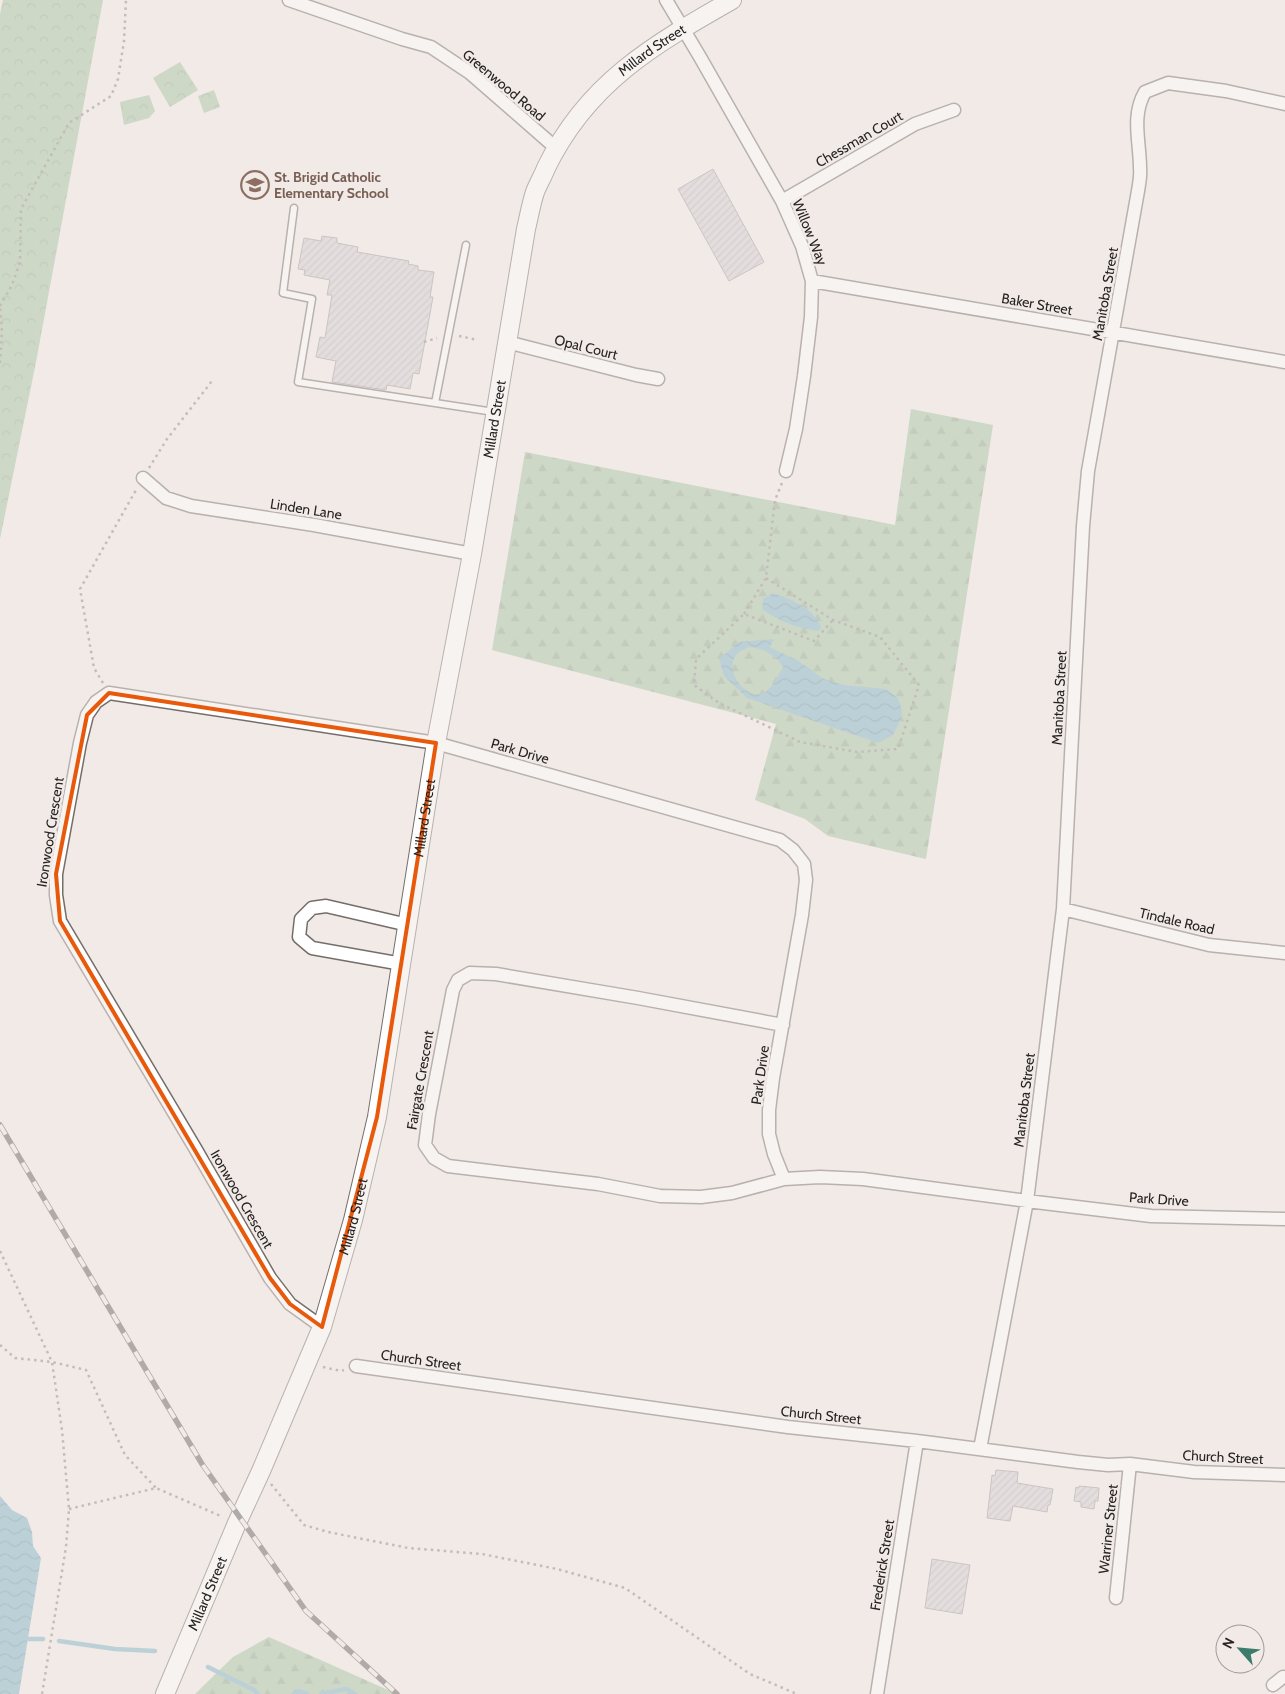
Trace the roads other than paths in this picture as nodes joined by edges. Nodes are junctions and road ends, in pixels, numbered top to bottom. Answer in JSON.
{"nodes":[{"id":1,"x":289,"y":0,"type":"edge"},
{"id":2,"x":666,"y":0,"type":"edge"},
{"id":3,"x":732,"y":0,"type":"edge"},
{"id":4,"x":684,"y":28,"type":"junction"},
{"id":5,"x":1285,"y":104,"type":"edge"},
{"id":6,"x":954,"y":110,"type":"dead end"},
{"id":7,"x":556,"y":148,"type":"junction"},
{"id":8,"x":782,"y":201,"type":"junction"},
{"id":9,"x":294,"y":208,"type":"dead end"},
{"id":10,"x":466,"y":245,"type":"dead end"},
{"id":11,"x":812,"y":281,"type":"junction"},
{"id":12,"x":1113,"y":333,"type":"junction"},
{"id":13,"x":507,"y":342,"type":"junction"},
{"id":14,"x":1285,"y":362,"type":"edge"},
{"id":15,"x":658,"y":379,"type":"dead end"},
{"id":16,"x":435,"y":403,"type":"junction"},
{"id":17,"x":495,"y":413,"type":"junction"},
{"id":18,"x":786,"y":471,"type":"road end"},
{"id":19,"x":143,"y":478,"type":"road end"},
{"id":20,"x":472,"y":554,"type":"junction"},
{"id":21,"x":436,"y":742,"type":"junction"},
{"id":22,"x":1063,"y":908,"type":"junction"},
{"id":23,"x":408,"y":925,"type":"junction"},
{"id":24,"x":1285,"y":953,"type":"edge"},
{"id":25,"x":402,"y":964,"type":"junction"},
{"id":26,"x":783,"y":1026,"type":"junction"},
{"id":27,"x":784,"y":1178,"type":"junction"},
{"id":28,"x":1027,"y":1201,"type":"junction"},
{"id":29,"x":1285,"y":1219,"type":"edge"},
{"id":30,"x":322,"y":1327,"type":"junction"},
{"id":31,"x":356,"y":1366,"type":"road end"},
{"id":32,"x":916,"y":1441,"type":"junction"},
{"id":33,"x":980,"y":1449,"type":"junction"},
{"id":34,"x":1130,"y":1464,"type":"junction"},
{"id":35,"x":1285,"y":1475,"type":"edge"},
{"id":36,"x":1116,"y":1598,"type":"dead end"},
{"id":37,"x":165,"y":1694,"type":"edge"},
{"id":38,"x":877,"y":1694,"type":"edge"}],
"edges":[{"from":1,"to":7,"type":"street","name":"Greenwood Road"},
{"from":2,"to":4,"type":"street","name":"Willow Way"},
{"from":3,"to":4,"type":"street","name":"Millard Street"},
{"from":4,"to":7,"type":"street","name":"Millard Street"},
{"from":4,"to":8,"type":"street","name":"Willow Way"},
{"from":5,"to":12,"type":"street","name":"Manitoba Street"},
{"from":6,"to":8,"type":"street","name":"Chessman Court"},
{"from":7,"to":13,"type":"street","name":"Millard Street"},
{"from":8,"to":11,"type":"street","name":"Willow Way"},
{"from":9,"to":16,"type":"lane"},
{"from":10,"to":16,"type":"lane"},
{"from":11,"to":12,"type":"street","name":"Baker Street"},
{"from":11,"to":18,"type":"street","name":"Willow Way"},
{"from":12,"to":14,"type":"street","name":"Baker Street"},
{"from":12,"to":22,"type":"street","name":"Manitoba Street"},
{"from":13,"to":15,"type":"street","name":"Opal Court"},
{"from":13,"to":17,"type":"street","name":"Millard Street"},
{"from":16,"to":17,"type":"lane"},
{"from":17,"to":20,"type":"street","name":"Millard Street"},
{"from":19,"to":20,"type":"street","name":"Linden Lane"},
{"from":20,"to":21,"type":"street","name":"Millard Street"},
{"from":21,"to":23,"type":"street","name":"Millard Street"},
{"from":21,"to":26,"type":"street","name":"Park Drive"},
{"from":21,"to":30,"type":"street","name":"Ironwood Crescent"},
{"from":22,"to":24,"type":"street","name":"Tindale Road"},
{"from":22,"to":28,"type":"street","name":"Manitoba Street"},
{"from":23,"to":25,"type":"street","name":"Millard Street"},
{"from":23,"to":25,"type":"street"},
{"from":25,"to":30,"type":"street","name":"Millard Street"},
{"from":26,"to":27,"type":"street","name":"Park Drive"},
{"from":26,"to":27,"type":"street","name":"Fairgate Crescent"},
{"from":27,"to":28,"type":"street","name":"Park Drive"},
{"from":28,"to":29,"type":"street","name":"Park Drive"},
{"from":28,"to":33,"type":"street","name":"Manitoba Street"},
{"from":30,"to":37,"type":"street","name":"Millard Street"},
{"from":31,"to":32,"type":"street","name":"Church Street"},
{"from":32,"to":33,"type":"street","name":"Church Street"},
{"from":32,"to":38,"type":"street","name":"Frederick Street"},
{"from":33,"to":34,"type":"street","name":"Church Street"},
{"from":34,"to":35,"type":"street","name":"Church Street"},
{"from":34,"to":36,"type":"street","name":"Warriner Street"}]}
